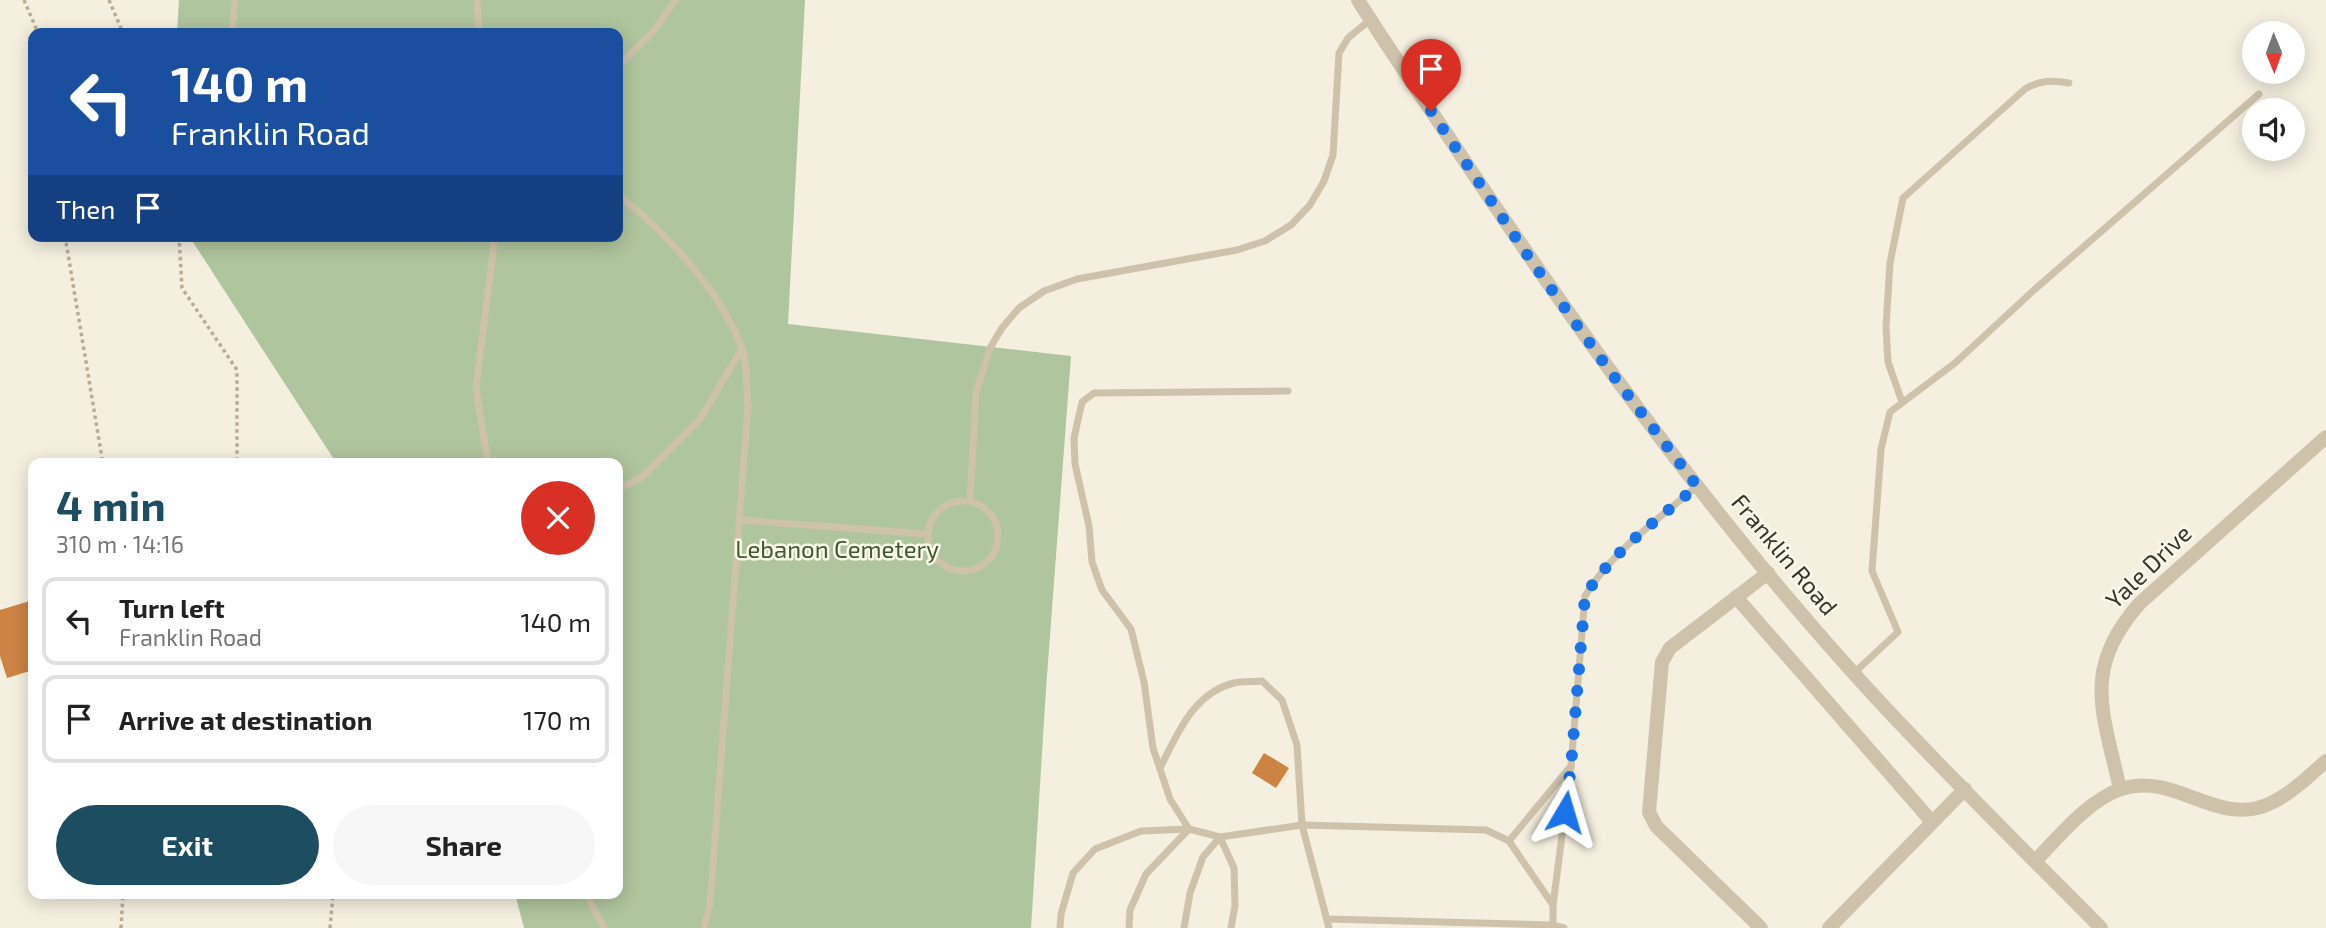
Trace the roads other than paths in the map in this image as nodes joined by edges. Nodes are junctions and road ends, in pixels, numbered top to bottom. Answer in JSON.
{"nodes":[{"id":1,"x":235,"y":0,"type":"edge"},
{"id":2,"x":477,"y":0,"type":"edge"},
{"id":3,"x":676,"y":0,"type":"edge"},
{"id":4,"x":1358,"y":0,"type":"edge"},
{"id":5,"x":1371,"y":20,"type":"junction"},
{"id":6,"x":232,"y":28,"type":"edge"},
{"id":7,"x":479,"y":28,"type":"edge"},
{"id":8,"x":623,"y":61,"type":"edge"},
{"id":9,"x":2069,"y":83,"type":"dead end"},
{"id":10,"x":2259,"y":94,"type":"dead end"},
{"id":11,"x":623,"y":199,"type":"edge"},
{"id":12,"x":494,"y":242,"type":"edge"},
{"id":13,"x":742,"y":347,"type":"junction"},
{"id":14,"x":1288,"y":391,"type":"dead end"},
{"id":15,"x":1902,"y":402,"type":"junction"},
{"id":16,"x":2326,"y":437,"type":"edge"},
{"id":17,"x":487,"y":458,"type":"edge"},
{"id":18,"x":1697,"y":486,"type":"junction"},
{"id":19,"x":623,"y":487,"type":"edge"},
{"id":20,"x":970,"y":501,"type":"junction"},
{"id":21,"x":740,"y":520,"type":"junction"},
{"id":22,"x":928,"y":534,"type":"junction"},
{"id":23,"x":1768,"y":573,"type":"junction"},
{"id":24,"x":1736,"y":597,"type":"junction"},
{"id":25,"x":1854,"y":673,"type":"junction"},
{"id":26,"x":2326,"y":761,"type":"edge"},
{"id":27,"x":1571,"y":766,"type":"junction"},
{"id":28,"x":1160,"y":768,"type":"junction"},
{"id":29,"x":1965,"y":789,"type":"junction"},
{"id":30,"x":2120,"y":789,"type":"junction"},
{"id":31,"x":1932,"y":822,"type":"junction"},
{"id":32,"x":1302,"y":825,"type":"junction"},
{"id":33,"x":1189,"y":829,"type":"junction"},
{"id":34,"x":1220,"y":837,"type":"junction"},
{"id":35,"x":1509,"y":841,"type":"junction"},
{"id":36,"x":2035,"y":861,"type":"junction"},
{"id":37,"x":589,"y":899,"type":"edge"},
{"id":38,"x":1553,"y":905,"type":"junction"},
{"id":39,"x":1327,"y":919,"type":"junction"},
{"id":40,"x":1552,"y":927,"type":"edge"},
{"id":41,"x":604,"y":928,"type":"edge"},
{"id":42,"x":704,"y":928,"type":"edge"},
{"id":43,"x":1060,"y":928,"type":"edge"},
{"id":44,"x":1129,"y":928,"type":"edge"},
{"id":45,"x":1184,"y":928,"type":"edge"},
{"id":46,"x":1231,"y":928,"type":"edge"},
{"id":47,"x":1329,"y":928,"type":"edge"},
{"id":48,"x":1564,"y":928,"type":"edge"},
{"id":49,"x":1761,"y":928,"type":"edge"},
{"id":50,"x":1829,"y":928,"type":"edge"},
{"id":51,"x":2101,"y":928,"type":"edge"}],
"edges":[{"from":1,"to":6,"type":"lane"},
{"from":2,"to":7,"type":"lane"},
{"from":3,"to":8,"type":"lane"},
{"from":4,"to":5,"type":"street","name":"Franklin Road"},
{"from":5,"to":18,"type":"street","name":"Franklin Road"},
{"from":5,"to":20,"type":"lane"},
{"from":9,"to":15,"type":"lane"},
{"from":10,"to":15,"type":"lane"},
{"from":11,"to":13,"type":"lane"},
{"from":12,"to":17,"type":"lane"},
{"from":13,"to":19,"type":"lane"},
{"from":13,"to":21,"type":"lane"},
{"from":14,"to":28,"type":"lane"},
{"from":15,"to":25,"type":"lane"},
{"from":16,"to":30,"type":"street","name":"Yale Drive"},
{"from":18,"to":23,"type":"street","name":"Franklin Road"},
{"from":18,"to":27,"type":"lane"},
{"from":20,"to":22,"type":"lane"},
{"from":20,"to":22,"type":"lane"},
{"from":21,"to":22,"type":"lane"},
{"from":21,"to":42,"type":"lane"},
{"from":23,"to":24,"type":"street"},
{"from":23,"to":25,"type":"street","name":"Franklin Road"},
{"from":24,"to":31,"type":"street"},
{"from":24,"to":49,"type":"street"},
{"from":25,"to":29,"type":"street","name":"Franklin Road"},
{"from":26,"to":30,"type":"street"},
{"from":27,"to":35,"type":"lane"},
{"from":27,"to":38,"type":"lane"},
{"from":28,"to":32,"type":"lane"},
{"from":28,"to":33,"type":"lane"},
{"from":29,"to":31,"type":"street"},
{"from":29,"to":36,"type":"street","name":"Franklin Road"},
{"from":30,"to":36,"type":"street"},
{"from":31,"to":50,"type":"street"},
{"from":32,"to":34,"type":"lane"},
{"from":32,"to":35,"type":"lane"},
{"from":32,"to":39,"type":"lane"},
{"from":33,"to":34,"type":"lane"},
{"from":33,"to":43,"type":"lane"},
{"from":33,"to":44,"type":"lane"},
{"from":34,"to":45,"type":"lane"},
{"from":34,"to":46,"type":"lane"},
{"from":35,"to":38,"type":"lane"},
{"from":36,"to":51,"type":"street","name":"Franklin Road"},
{"from":37,"to":41,"type":"lane"},
{"from":38,"to":40,"type":"lane"},
{"from":39,"to":40,"type":"lane"},
{"from":39,"to":47,"type":"lane"},
{"from":40,"to":48,"type":"lane"}]}
